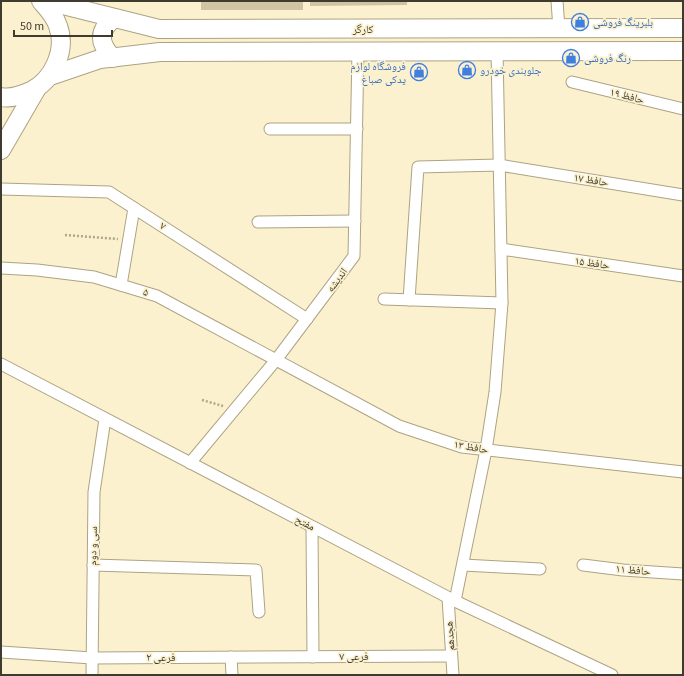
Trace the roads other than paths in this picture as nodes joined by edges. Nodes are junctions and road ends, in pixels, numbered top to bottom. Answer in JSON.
{"nodes":[{"id":1,"x":41,"y":1,"type":"edge"},
{"id":2,"x":47,"y":1,"type":"edge"},
{"id":3,"x":557,"y":1,"type":"edge"},
{"id":4,"x":114,"y":18,"type":"junction"},
{"id":5,"x":683,"y":28,"type":"edge"},
{"id":6,"x":559,"y":29,"type":"junction"},
{"id":7,"x":358,"y":51,"type":"junction"},
{"id":8,"x":497,"y":51,"type":"junction"},
{"id":9,"x":683,"y":51,"type":"edge"},
{"id":10,"x":113,"y":58,"type":"junction"},
{"id":11,"x":43,"y":82,"type":"junction"},
{"id":12,"x":572,"y":82,"type":"dead end"},
{"id":13,"x":1,"y":97,"type":"edge"},
{"id":14,"x":683,"y":109,"type":"edge"},
{"id":15,"x":270,"y":129,"type":"dead end"},
{"id":16,"x":357,"y":129,"type":"junction"},
{"id":17,"x":1,"y":150,"type":"edge"},
{"id":18,"x":499,"y":165,"type":"junction"},
{"id":19,"x":1,"y":189,"type":"edge"},
{"id":20,"x":683,"y":195,"type":"edge"},
{"id":21,"x":134,"y":208,"type":"junction"},
{"id":22,"x":355,"y":221,"type":"junction"},
{"id":23,"x":258,"y":222,"type":"dead end"},
{"id":24,"x":501,"y":249,"type":"junction"},
{"id":25,"x":1,"y":268,"type":"edge"},
{"id":26,"x":683,"y":276,"type":"edge"},
{"id":27,"x":121,"y":285,"type":"junction"},
{"id":28,"x":384,"y":299,"type":"dead end"},
{"id":29,"x":409,"y":300,"type":"junction"},
{"id":30,"x":502,"y":303,"type":"junction"},
{"id":31,"x":307,"y":319,"type":"junction"},
{"id":32,"x":276,"y":360,"type":"junction"},
{"id":33,"x":1,"y":364,"type":"edge"},
{"id":34,"x":105,"y":419,"type":"junction"},
{"id":35,"x":486,"y":450,"type":"junction"},
{"id":36,"x":190,"y":463,"type":"junction"},
{"id":37,"x":683,"y":472,"type":"edge"},
{"id":38,"x":312,"y":527,"type":"junction"},
{"id":39,"x":93,"y":564,"type":"junction"},
{"id":40,"x":463,"y":565,"type":"junction"},
{"id":41,"x":583,"y":565,"type":"dead end"},
{"id":42,"x":540,"y":569,"type":"dead end"},
{"id":43,"x":683,"y":574,"type":"edge"},
{"id":44,"x":451,"y":600,"type":"junction"},
{"id":45,"x":259,"y":612,"type":"dead end"},
{"id":46,"x":1,"y":652,"type":"edge"},
{"id":47,"x":452,"y":656,"type":"junction"},
{"id":48,"x":231,"y":657,"type":"junction"},
{"id":49,"x":257,"y":657,"type":"joint"},
{"id":50,"x":313,"y":657,"type":"junction"},
{"id":51,"x":92,"y":658,"type":"junction"},
{"id":52,"x":92,"y":675,"type":"edge"},
{"id":53,"x":232,"y":675,"type":"edge"},
{"id":54,"x":453,"y":675,"type":"edge"},
{"id":55,"x":612,"y":675,"type":"edge"}],
"edges":[{"from":1,"to":11,"type":"main road"},
{"from":2,"to":4,"type":"main road","name":"کارگر"},
{"from":3,"to":6,"type":"street"},
{"from":4,"to":6,"type":"main road","name":"کارگر"},
{"from":4,"to":10,"type":"main road"},
{"from":5,"to":6,"type":"main road","name":"کارگر"},
{"from":7,"to":8,"type":"main road","name":"کارگر"},
{"from":7,"to":10,"type":"main road","name":"کارگر"},
{"from":7,"to":16,"type":"street","name":"اندیشه"},
{"from":8,"to":9,"type":"main road","name":"کارگر"},
{"from":8,"to":18,"type":"street","name":"هجدهم"},
{"from":10,"to":11,"type":"main road","name":"کارگر"},
{"from":11,"to":13,"type":"main road","name":"کارگر"},
{"from":11,"to":17,"type":"main road"},
{"from":12,"to":14,"type":"street","name":"حافظ ۱۹"},
{"from":15,"to":16,"type":"street"},
{"from":16,"to":22,"type":"street","name":"اندیشه"},
{"from":18,"to":20,"type":"street","name":"حافظ ۱۷"},
{"from":18,"to":24,"type":"street","name":"هجدهم"},
{"from":18,"to":29,"type":"street","name":"حافظ ۱۷"},
{"from":19,"to":21,"type":"street","name":"۷"},
{"from":21,"to":27,"type":"street"},
{"from":21,"to":31,"type":"street","name":"۷"},
{"from":22,"to":23,"type":"street"},
{"from":22,"to":31,"type":"street","name":"اندیشه"},
{"from":24,"to":26,"type":"street","name":"حافظ ۱۵"},
{"from":24,"to":30,"type":"street","name":"هجدهم"},
{"from":25,"to":27,"type":"street","name":"۵"},
{"from":27,"to":32,"type":"street","name":"۵"},
{"from":28,"to":29,"type":"street"},
{"from":29,"to":30,"type":"street"},
{"from":30,"to":35,"type":"street","name":"هجدهم"},
{"from":31,"to":32,"type":"street","name":"اندیشه"},
{"from":32,"to":35,"type":"street","name":"حافظ ۱۳"},
{"from":32,"to":36,"type":"street","name":"اندیشه"},
{"from":33,"to":34,"type":"street","name":"مفتح"},
{"from":34,"to":36,"type":"street","name":"مفتح"},
{"from":34,"to":39,"type":"street","name":"سی و دوم"},
{"from":35,"to":37,"type":"street","name":"حافظ ۱۳"},
{"from":35,"to":40,"type":"street","name":"هجدهم"},
{"from":36,"to":38,"type":"street","name":"مفتح"},
{"from":38,"to":44,"type":"street","name":"مفتح"},
{"from":38,"to":50,"type":"street"},
{"from":39,"to":45,"type":"street"},
{"from":39,"to":51,"type":"street","name":"سی و دوم"},
{"from":40,"to":42,"type":"street"},
{"from":40,"to":44,"type":"street","name":"هجدهم"},
{"from":41,"to":43,"type":"street","name":"حافظ ۱۱"},
{"from":44,"to":47,"type":"street","name":"هجدهم"},
{"from":44,"to":55,"type":"street","name":"مفتح"},
{"from":46,"to":51,"type":"street","name":"فرعی ۲"},
{"from":47,"to":50,"type":"street","name":"فرعی ۷"},
{"from":47,"to":54,"type":"street","name":"هجدهم"},
{"from":48,"to":49,"type":"street","name":"فرعی ۲"},
{"from":48,"to":51,"type":"street","name":"فرعی ۲"},
{"from":48,"to":53,"type":"street"},
{"from":49,"to":50,"type":"street","name":"فرعی ۷"},
{"from":51,"to":52,"type":"street","name":"سی و دوم"}]}
